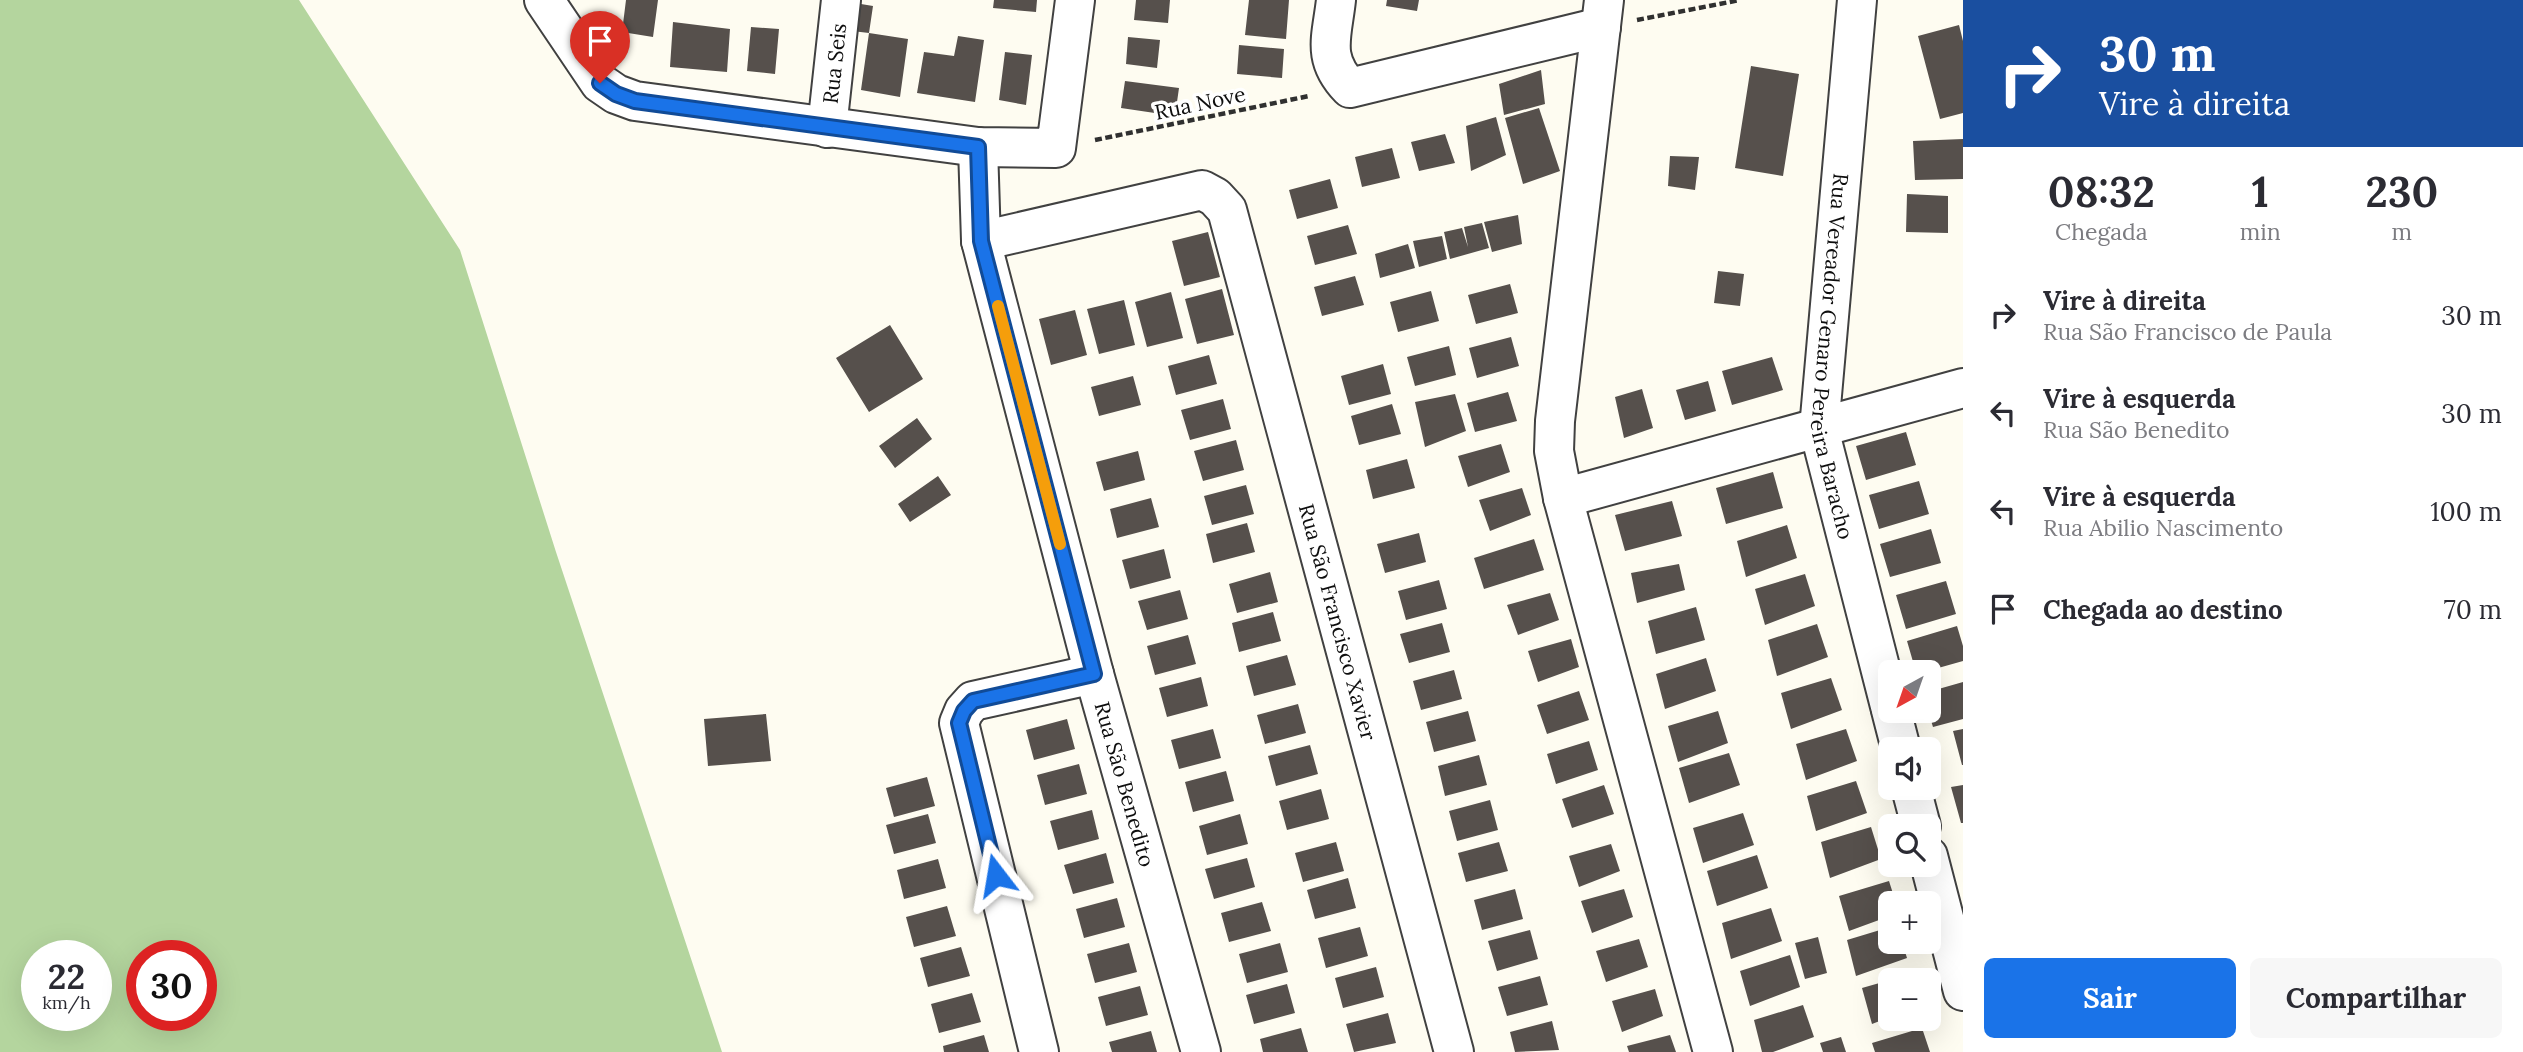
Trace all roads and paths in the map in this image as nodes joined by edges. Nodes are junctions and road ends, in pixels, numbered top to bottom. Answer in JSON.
{"nodes":[{"id":1,"x":544,"y":0,"type":"edge"},
{"id":2,"x":580,"y":0,"type":"edge"},
{"id":3,"x":841,"y":0,"type":"edge"},
{"id":4,"x":1075,"y":0,"type":"edge"},
{"id":5,"x":1336,"y":0,"type":"edge"},
{"id":6,"x":1740,"y":0,"type":"edge"},
{"id":7,"x":1857,"y":0,"type":"edge"},
{"id":8,"x":1602,"y":13,"type":"edge"},
{"id":9,"x":575,"y":46,"type":"junction"},
{"id":10,"x":1350,"y":88,"type":"junction"},
{"id":11,"x":827,"y":128,"type":"junction"},
{"id":12,"x":978,"y":147,"type":"junction"},
{"id":13,"x":1056,"y":148,"type":"junction"},
{"id":14,"x":981,"y":241,"type":"junction"},
{"id":15,"x":1963,"y":387,"type":"edge"},
{"id":16,"x":1819,"y":429,"type":"junction"},
{"id":17,"x":1563,"y":498,"type":"junction"},
{"id":18,"x":1879,"y":660,"type":"edge"},
{"id":19,"x":1094,"y":674,"type":"junction"},
{"id":20,"x":1933,"y":877,"type":"edge"},
{"id":21,"x":1963,"y":991,"type":"edge"},
{"id":22,"x":1039,"y":1052,"type":"edge"},
{"id":23,"x":1201,"y":1052,"type":"edge"},
{"id":24,"x":1454,"y":1052,"type":"edge"},
{"id":25,"x":1713,"y":1052,"type":"edge"}],
"edges":[{"from":1,"to":9,"type":"street"},
{"from":2,"to":9,"type":"street"},
{"from":3,"to":11,"type":"street","name":"Rua Seis"},
{"from":4,"to":13,"type":"street"},
{"from":5,"to":10,"type":"street"},
{"from":6,"to":8,"type":"path"},
{"from":7,"to":16,"type":"street","name":"Rua Vereador Genaro Pereira Baracho"},
{"from":8,"to":10,"type":"street"},
{"from":8,"to":17,"type":"street"},
{"from":9,"to":11,"type":"street"},
{"from":10,"to":13,"type":"path","name":"Rua Nove"},
{"from":11,"to":12,"type":"street"},
{"from":12,"to":13,"type":"street"},
{"from":12,"to":14,"type":"street","name":"Rua São Benedito"},
{"from":14,"to":19,"type":"street","name":"Rua São Benedito"},
{"from":14,"to":24,"type":"street","name":"Rua São Francisco Xavier"},
{"from":15,"to":16,"type":"street"},
{"from":16,"to":17,"type":"street"},
{"from":16,"to":18,"type":"street","name":"Rua Vereador Genaro Pereira Baracho"},
{"from":17,"to":25,"type":"street"},
{"from":19,"to":22,"type":"street"},
{"from":19,"to":23,"type":"street","name":"Rua São Benedito"},
{"from":20,"to":21,"type":"street"}]}
